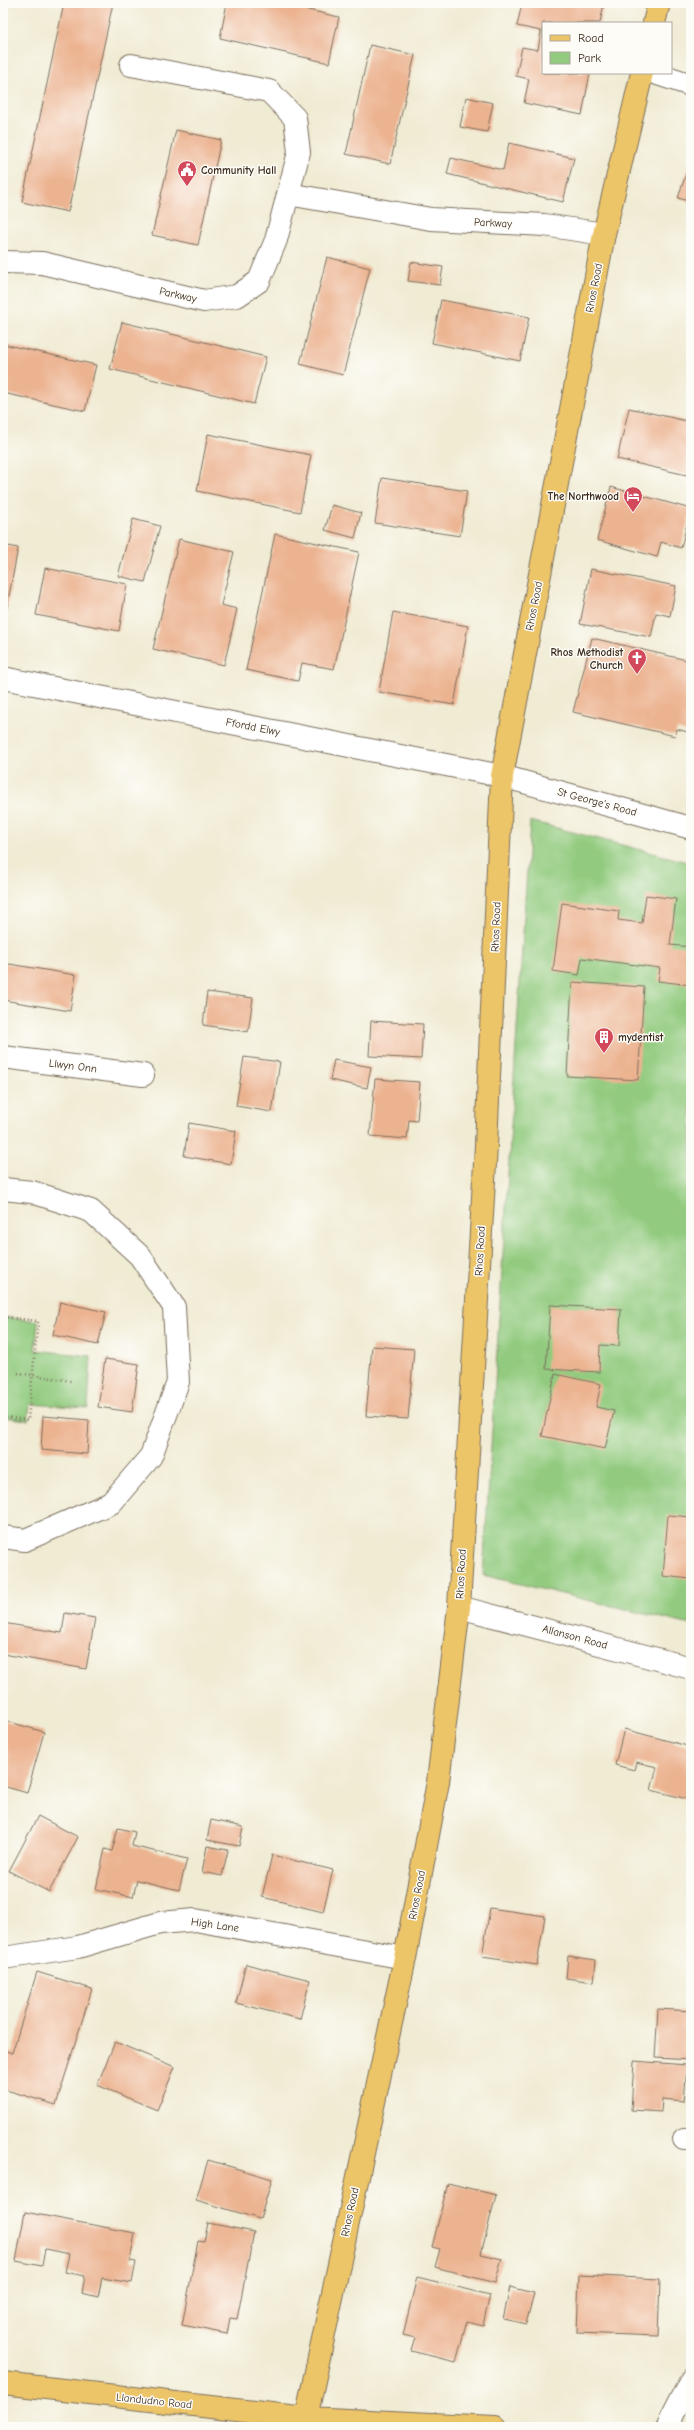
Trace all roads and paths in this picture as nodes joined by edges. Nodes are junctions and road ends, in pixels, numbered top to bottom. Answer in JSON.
{"nodes":[{"id":1,"x":659,"y":3,"type":"edge"},
{"id":2,"x":654,"y":22,"type":"edge"},
{"id":3,"x":131,"y":65,"type":"dead end"},
{"id":4,"x":642,"y":74,"type":"edge"},
{"id":5,"x":658,"y":74,"type":"edge"},
{"id":6,"x":691,"y":85,"type":"edge"},
{"id":7,"x":288,"y":194,"type":"junction"},
{"id":8,"x":604,"y":234,"type":"junction"},
{"id":9,"x":3,"y":262,"type":"edge"},
{"id":10,"x":3,"y":678,"type":"edge"},
{"id":11,"x":502,"y":776,"type":"junction"},
{"id":12,"x":691,"y":828,"type":"edge"},
{"id":13,"x":3,"y":1056,"type":"edge"},
{"id":14,"x":143,"y":1075,"type":"dead end"},
{"id":15,"x":3,"y":1189,"type":"edge"},
{"id":16,"x":3,"y":1317,"type":"edge"},
{"id":17,"x":18,"y":1373,"type":"dead end"},
{"id":18,"x":32,"y":1375,"type":"junction"},
{"id":19,"x":71,"y":1381,"type":"dead end"},
{"id":20,"x":3,"y":1418,"type":"edge"},
{"id":21,"x":3,"y":1537,"type":"edge"},
{"id":22,"x":459,"y":1607,"type":"junction"},
{"id":23,"x":691,"y":1668,"type":"edge"},
{"id":24,"x":3,"y":1958,"type":"edge"},
{"id":25,"x":405,"y":1958,"type":"junction"},
{"id":26,"x":691,"y":2380,"type":"edge"},
{"id":27,"x":3,"y":2384,"type":"edge"},
{"id":28,"x":306,"y":2422,"type":"edge"},
{"id":29,"x":495,"y":2427,"type":"edge"},
{"id":30,"x":667,"y":2427,"type":"edge"}],
"edges":[{"from":1,"to":2,"type":"main road"},
{"from":3,"to":7,"type":"street","name":"Parkway"},
{"from":4,"to":8,"type":"main road","name":"Rhos Road"},
{"from":5,"to":6,"type":"street"},
{"from":7,"to":8,"type":"street","name":"Parkway"},
{"from":7,"to":9,"type":"street","name":"Parkway"},
{"from":8,"to":11,"type":"main road","name":"Rhos Road"},
{"from":10,"to":11,"type":"street","name":"Ffordd Elwy"},
{"from":11,"to":12,"type":"street","name":"St George's Road"},
{"from":11,"to":22,"type":"main road","name":"Rhos Road"},
{"from":13,"to":14,"type":"street","name":"Llwyn Onn"},
{"from":15,"to":21,"type":"street"},
{"from":16,"to":18,"type":"path"},
{"from":17,"to":18,"type":"path"},
{"from":18,"to":19,"type":"path"},
{"from":18,"to":20,"type":"path"},
{"from":22,"to":23,"type":"street","name":"Allanson Road"},
{"from":22,"to":25,"type":"main road","name":"Rhos Road"},
{"from":24,"to":25,"type":"street","name":"High Lane"},
{"from":25,"to":28,"type":"main road","name":"Rhos Road"},
{"from":26,"to":30,"type":"street"},
{"from":27,"to":28,"type":"main road","name":"Llandudno Road"},
{"from":28,"to":29,"type":"main road","name":"Llandudno Road"}]}
